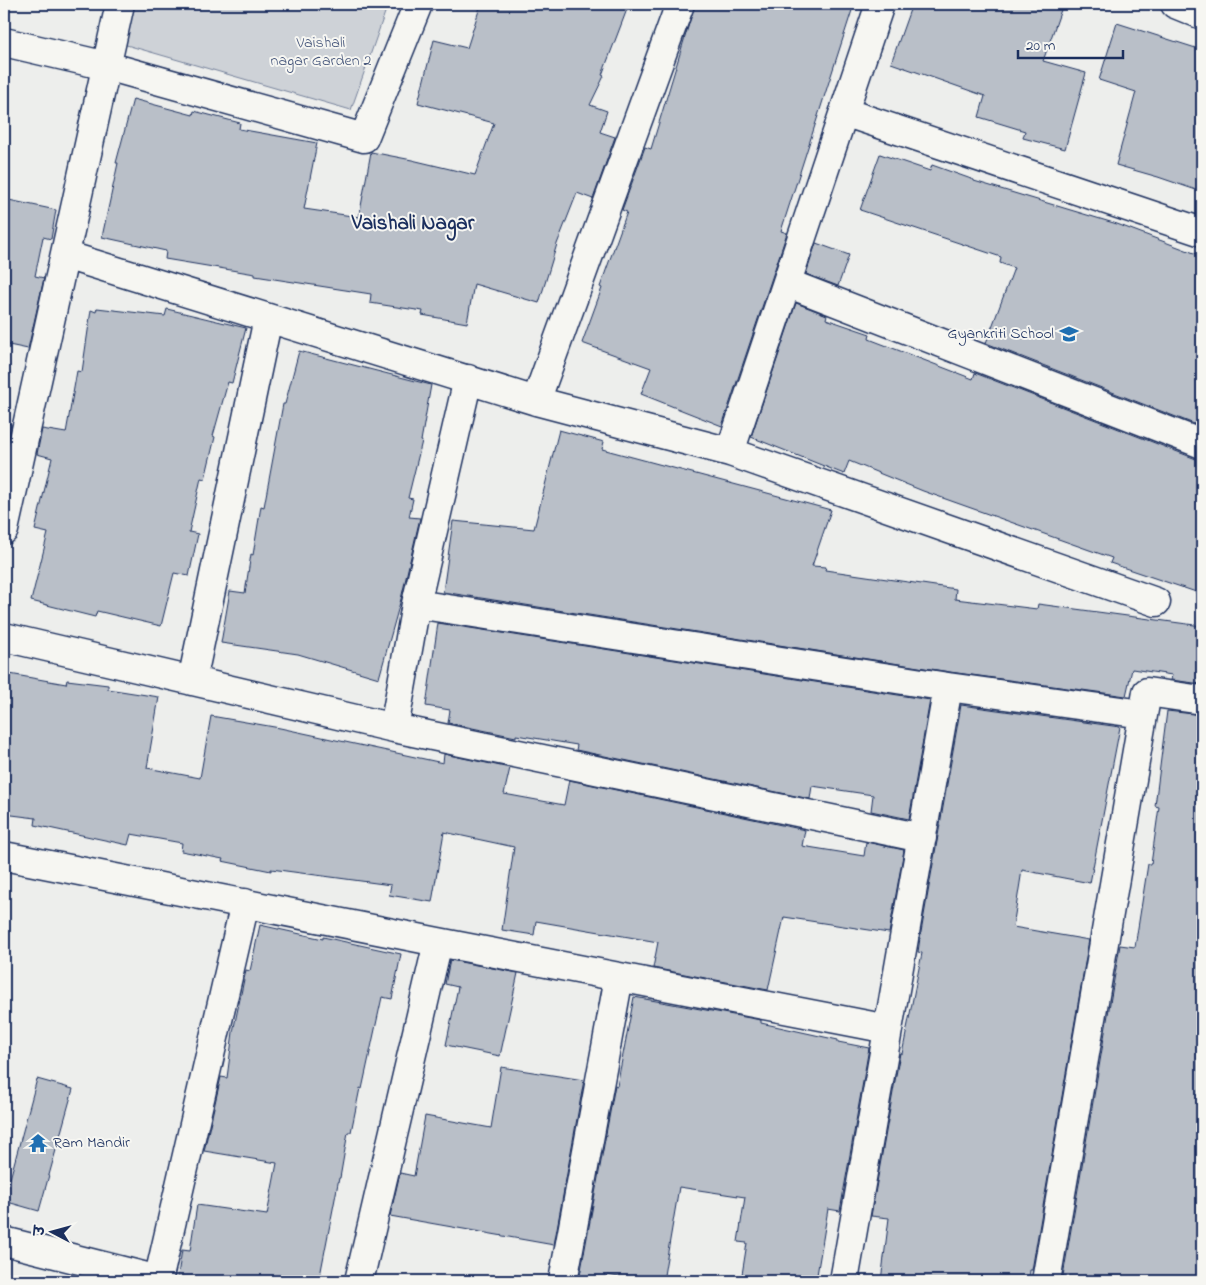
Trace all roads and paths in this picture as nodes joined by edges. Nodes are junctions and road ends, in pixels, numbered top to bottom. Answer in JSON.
{"nodes":[{"id":1,"x":120,"y":4,"type":"edge"},
{"id":2,"x":418,"y":4,"type":"edge"},
{"id":3,"x":680,"y":4,"type":"edge"},
{"id":4,"x":880,"y":4,"type":"edge"},
{"id":5,"x":1175,"y":4,"type":"edge"},
{"id":6,"x":1202,"y":15,"type":"edge"},
{"id":7,"x":4,"y":42,"type":"edge"},
{"id":8,"x":107,"y":66,"type":"junction"},
{"id":9,"x":844,"y":112,"type":"junction"},
{"id":10,"x":1202,"y":232,"type":"edge"},
{"id":11,"x":65,"y":255,"type":"junction"},
{"id":12,"x":787,"y":283,"type":"junction"},
{"id":13,"x":268,"y":318,"type":"junction"},
{"id":14,"x":468,"y":379,"type":"junction"},
{"id":15,"x":536,"y":401,"type":"junction"},
{"id":16,"x":1202,"y":444,"type":"edge"},
{"id":17,"x":730,"y":452,"type":"junction"},
{"id":18,"x":4,"y":530,"type":"edge"},
{"id":19,"x":1156,"y":602,"type":"dead end"},
{"id":20,"x":416,"y":604,"type":"junction"},
{"id":21,"x":4,"y":637,"type":"edge"},
{"id":22,"x":192,"y":681,"type":"junction"},
{"id":23,"x":948,"y":687,"type":"junction"},
{"id":24,"x":1202,"y":700,"type":"edge"},
{"id":25,"x":1143,"y":714,"type":"junction"},
{"id":26,"x":394,"y":728,"type":"junction"},
{"id":27,"x":922,"y":838,"type":"junction"},
{"id":28,"x":4,"y":856,"type":"edge"},
{"id":29,"x":245,"y":903,"type":"junction"},
{"id":30,"x":438,"y":942,"type":"junction"},
{"id":31,"x":619,"y":977,"type":"junction"},
{"id":32,"x":888,"y":1029,"type":"junction"},
{"id":33,"x":4,"y":1241,"type":"edge"},
{"id":34,"x":158,"y":1281,"type":"edge"},
{"id":35,"x":359,"y":1281,"type":"edge"},
{"id":36,"x":563,"y":1281,"type":"edge"},
{"id":37,"x":844,"y":1281,"type":"edge"},
{"id":38,"x":1046,"y":1281,"type":"edge"}],
"edges":[{"from":1,"to":8,"type":"street"},
{"from":2,"to":8,"type":"street"},
{"from":3,"to":15,"type":"street"},
{"from":4,"to":9,"type":"street"},
{"from":5,"to":6,"type":"street"},
{"from":7,"to":8,"type":"street"},
{"from":8,"to":11,"type":"street"},
{"from":9,"to":10,"type":"street"},
{"from":9,"to":12,"type":"street"},
{"from":11,"to":13,"type":"street"},
{"from":11,"to":18,"type":"street"},
{"from":12,"to":16,"type":"street"},
{"from":12,"to":17,"type":"street"},
{"from":13,"to":14,"type":"street"},
{"from":13,"to":22,"type":"street"},
{"from":14,"to":15,"type":"street"},
{"from":14,"to":20,"type":"street"},
{"from":15,"to":17,"type":"street"},
{"from":17,"to":19,"type":"street"},
{"from":20,"to":23,"type":"street"},
{"from":20,"to":26,"type":"street"},
{"from":21,"to":22,"type":"street"},
{"from":22,"to":26,"type":"street"},
{"from":23,"to":25,"type":"street"},
{"from":23,"to":27,"type":"street"},
{"from":24,"to":25,"type":"street"},
{"from":25,"to":38,"type":"street"},
{"from":26,"to":27,"type":"street"},
{"from":27,"to":32,"type":"street"},
{"from":28,"to":29,"type":"street"},
{"from":29,"to":30,"type":"street"},
{"from":29,"to":34,"type":"street"},
{"from":30,"to":31,"type":"street"},
{"from":30,"to":35,"type":"street"},
{"from":31,"to":32,"type":"street"},
{"from":31,"to":36,"type":"street"},
{"from":32,"to":37,"type":"street"},
{"from":33,"to":34,"type":"street"}]}
